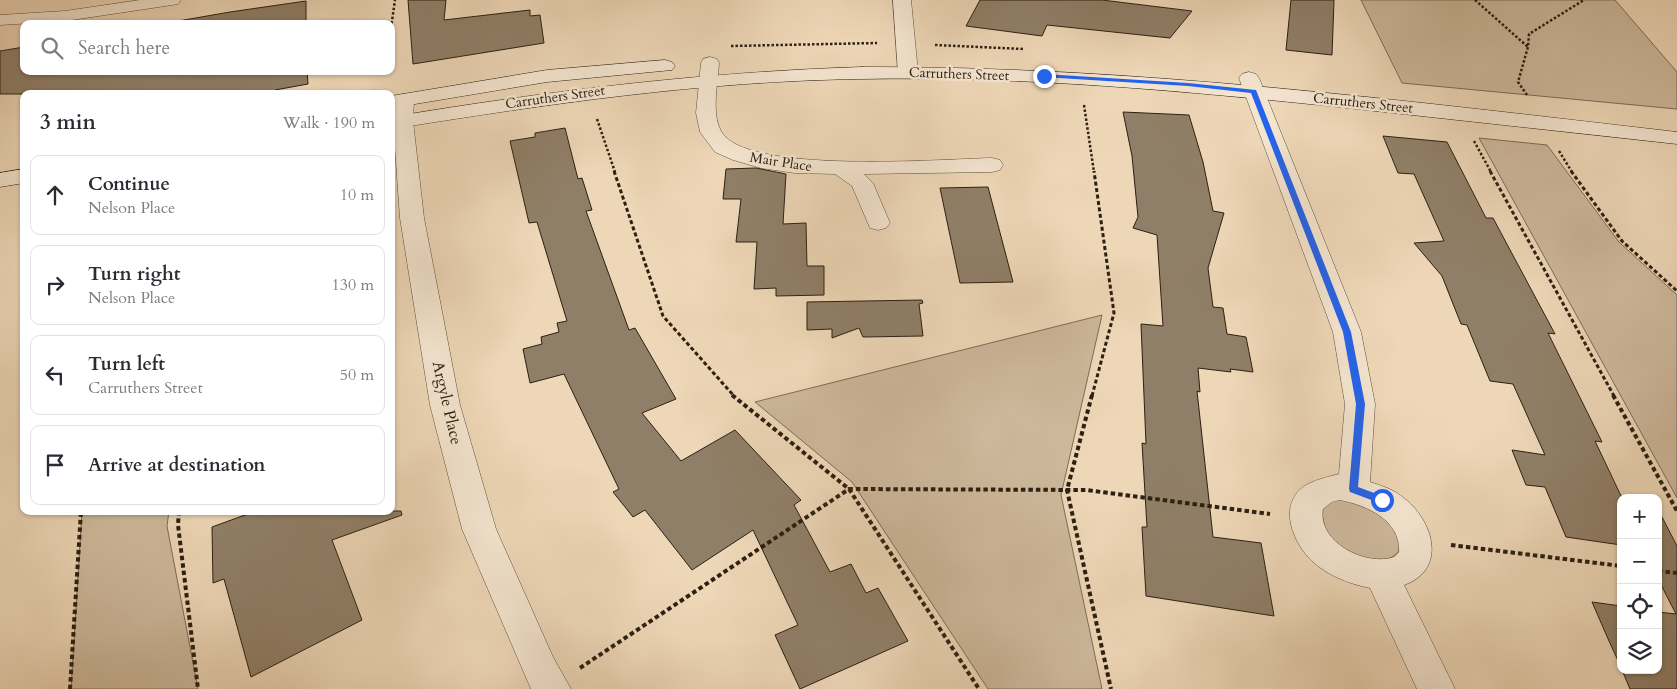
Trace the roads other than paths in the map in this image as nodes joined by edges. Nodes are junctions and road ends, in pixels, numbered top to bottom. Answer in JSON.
{"nodes":[{"id":1,"x":172,"y":0,"type":"edge"},
{"id":2,"x":902,"y":0,"type":"edge"},
{"id":3,"x":0,"y":20,"type":"edge"},
{"id":4,"x":907,"y":64,"type":"junction"},
{"id":5,"x":699,"y":68,"type":"junction"},
{"id":6,"x":1251,"y":85,"type":"junction"},
{"id":7,"x":395,"y":107,"type":"edge"},
{"id":8,"x":395,"y":107,"type":"edge"},
{"id":9,"x":395,"y":113,"type":"edge"},
{"id":10,"x":1677,"y":125,"type":"edge"},
{"id":11,"x":1677,"y":138,"type":"edge"},
{"id":12,"x":992,"y":165,"type":"dead end"},
{"id":13,"x":840,"y":168,"type":"junction"},
{"id":14,"x":20,"y":177,"type":"edge"},
{"id":15,"x":0,"y":180,"type":"edge"},
{"id":16,"x":878,"y":223,"type":"dead end"},
{"id":17,"x":1354,"y":489,"type":"junction"},
{"id":18,"x":1381,"y":575,"type":"junction"},
{"id":19,"x":551,"y":688,"type":"edge"},
{"id":20,"x":1436,"y":689,"type":"edge"}],
"edges":[{"from":1,"to":3,"type":"street"},
{"from":2,"to":4,"type":"street"},
{"from":4,"to":5,"type":"street","name":"Carruthers Street"},
{"from":4,"to":6,"type":"street","name":"Carruthers Street"},
{"from":5,"to":7,"type":"street","name":"Carruthers Street"},
{"from":5,"to":8,"type":"street","name":"Carruthers Street"},
{"from":5,"to":13,"type":"street","name":"Mair Place"},
{"from":6,"to":10,"type":"street","name":"Carruthers Street"},
{"from":6,"to":11,"type":"street","name":"Carruthers Street"},
{"from":6,"to":17,"type":"street"},
{"from":9,"to":19,"type":"street","name":"Argyle Place"},
{"from":12,"to":13,"type":"street","name":"Mair Place"},
{"from":13,"to":16,"type":"street"},
{"from":14,"to":15,"type":"street"},
{"from":17,"to":18,"type":"street"},
{"from":17,"to":18,"type":"street"},
{"from":18,"to":20,"type":"street"}]}
